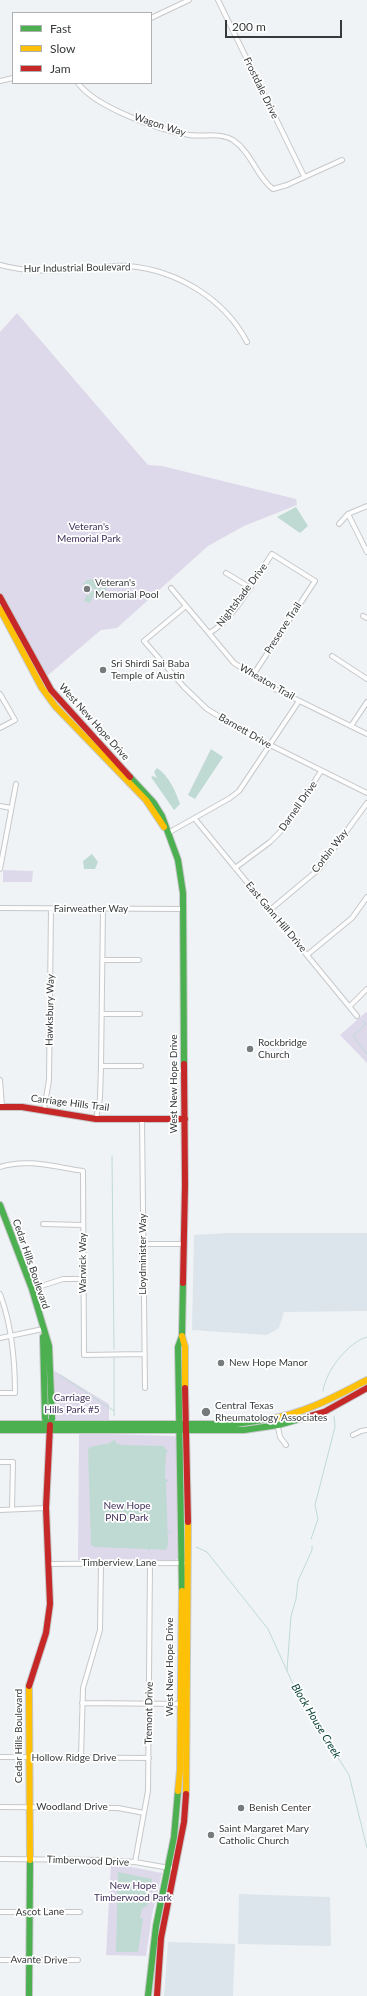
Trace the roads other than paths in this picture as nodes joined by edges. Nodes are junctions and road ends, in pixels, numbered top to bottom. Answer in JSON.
{"nodes":[{"id":1,"x":189,"y":0,"type":"edge"},
{"id":2,"x":218,"y":0,"type":"edge"},
{"id":3,"x":152,"y":18,"type":"edge"},
{"id":4,"x":12,"y":78,"type":"edge"},
{"id":5,"x":0,"y":81,"type":"edge"},
{"id":6,"x":79,"y":84,"type":"edge"},
{"id":7,"x":342,"y":160,"type":"dead end"},
{"id":8,"x":304,"y":176,"type":"junction"},
{"id":9,"x":0,"y":266,"type":"edge"},
{"id":10,"x":247,"y":342,"type":"dead end"},
{"id":11,"x":367,"y":506,"type":"edge"},
{"id":12,"x":348,"y":514,"type":"junction"},
{"id":13,"x":340,"y":524,"type":"dead end"},
{"id":14,"x":367,"y":552,"type":"edge"},
{"id":15,"x":272,"y":554,"type":"joint"},
{"id":16,"x":226,"y":573,"type":"dead end"},
{"id":17,"x":171,"y":588,"type":"dead end"},
{"id":18,"x":249,"y":588,"type":"junction"},
{"id":19,"x":0,"y":597,"type":"edge"},
{"id":20,"x":186,"y":606,"type":"junction"},
{"id":21,"x":1,"y":609,"type":"edge"},
{"id":22,"x":209,"y":633,"type":"junction"},
{"id":23,"x":332,"y":656,"type":"dead end"},
{"id":24,"x":253,"y":675,"type":"junction"},
{"id":25,"x":367,"y":679,"type":"edge"},
{"id":26,"x":0,"y":694,"type":"edge"},
{"id":27,"x":298,"y":701,"type":"junction"},
{"id":28,"x":367,"y":702,"type":"edge"},
{"id":29,"x":351,"y":726,"type":"junction"},
{"id":30,"x":0,"y":728,"type":"edge"},
{"id":31,"x":367,"y":734,"type":"edge"},
{"id":32,"x":270,"y":745,"type":"junction"},
{"id":33,"x":322,"y":772,"type":"junction"},
{"id":34,"x":16,"y":784,"type":"dead end"},
{"id":35,"x":367,"y":793,"type":"edge"},
{"id":36,"x":367,"y":803,"type":"edge"},
{"id":37,"x":0,"y":806,"type":"edge"},
{"id":38,"x":11,"y":808,"type":"junction"},
{"id":39,"x":195,"y":819,"type":"junction"},
{"id":40,"x":168,"y":834,"type":"junction"},
{"id":41,"x":235,"y":868,"type":"junction"},
{"id":42,"x":0,"y":870,"type":"edge"},
{"id":43,"x":367,"y":897,"type":"edge"},
{"id":44,"x":0,"y":908,"type":"edge"},
{"id":45,"x":51,"y":908,"type":"junction"},
{"id":46,"x":103,"y":909,"type":"junction"},
{"id":47,"x":183,"y":909,"type":"junction"},
{"id":48,"x":270,"y":910,"type":"junction"},
{"id":49,"x":308,"y":955,"type":"junction"},
{"id":50,"x":103,"y":957,"type":"junction"},
{"id":51,"x":139,"y":960,"type":"dead end"},
{"id":52,"x":367,"y":989,"type":"edge"},
{"id":53,"x":350,"y":1006,"type":"junction"},
{"id":54,"x":102,"y":1011,"type":"junction"},
{"id":55,"x":140,"y":1014,"type":"dead end"},
{"id":56,"x":357,"y":1016,"type":"dead end"},
{"id":57,"x":102,"y":1063,"type":"junction"},
{"id":58,"x":141,"y":1066,"type":"dead end"},
{"id":59,"x":0,"y":1080,"type":"edge"},
{"id":60,"x":1,"y":1107,"type":"edge"},
{"id":61,"x":44,"y":1110,"type":"junction"},
{"id":62,"x":96,"y":1119,"type":"junction"},
{"id":63,"x":142,"y":1119,"type":"junction"},
{"id":64,"x":185,"y":1119,"type":"junction"},
{"id":65,"x":0,"y":1167,"type":"edge"},
{"id":66,"x":0,"y":1205,"type":"edge"},
{"id":67,"x":42,"y":1224,"type":"dead end"},
{"id":68,"x":83,"y":1225,"type":"junction"},
{"id":69,"x":143,"y":1244,"type":"junction"},
{"id":70,"x":185,"y":1244,"type":"junction"},
{"id":71,"x":83,"y":1279,"type":"junction"},
{"id":72,"x":32,"y":1289,"type":"junction"},
{"id":73,"x":0,"y":1294,"type":"edge"},
{"id":74,"x":43,"y":1329,"type":"junction"},
{"id":75,"x":12,"y":1335,"type":"junction"},
{"id":76,"x":182,"y":1336,"type":"junction"},
{"id":77,"x":0,"y":1338,"type":"edge"},
{"id":78,"x":144,"y":1354,"type":"junction"},
{"id":79,"x":367,"y":1380,"type":"edge"},
{"id":80,"x":145,"y":1388,"type":"dead end"},
{"id":81,"x":367,"y":1388,"type":"edge"},
{"id":82,"x":0,"y":1393,"type":"edge"},
{"id":83,"x":276,"y":1418,"type":"junction"},
{"id":84,"x":0,"y":1424,"type":"edge"},
{"id":85,"x":178,"y":1424,"type":"junction"},
{"id":86,"x":186,"y":1424,"type":"junction"},
{"id":87,"x":278,"y":1425,"type":"junction"},
{"id":88,"x":48,"y":1426,"type":"junction"},
{"id":89,"x":0,"y":1430,"type":"edge"},
{"id":90,"x":367,"y":1430,"type":"edge"},
{"id":91,"x":178,"y":1431,"type":"junction"},
{"id":92,"x":186,"y":1431,"type":"junction"},
{"id":93,"x":353,"y":1435,"type":"dead end"},
{"id":94,"x":286,"y":1445,"type":"dead end"},
{"id":95,"x":0,"y":1462,"type":"edge"},
{"id":96,"x":180,"y":1495,"type":"junction"},
{"id":97,"x":46,"y":1508,"type":"junction"},
{"id":98,"x":12,"y":1509,"type":"junction"},
{"id":99,"x":0,"y":1510,"type":"edge"},
{"id":100,"x":188,"y":1527,"type":"junction"},
{"id":101,"x":150,"y":1563,"type":"junction"},
{"id":102,"x":181,"y":1563,"type":"junction"},
{"id":103,"x":189,"y":1563,"type":"junction"},
{"id":104,"x":50,"y":1564,"type":"junction"},
{"id":105,"x":101,"y":1564,"type":"junction"},
{"id":106,"x":82,"y":1703,"type":"junction"},
{"id":107,"x":150,"y":1704,"type":"junction"},
{"id":108,"x":180,"y":1704,"type":"junction"},
{"id":109,"x":188,"y":1704,"type":"junction"},
{"id":110,"x":0,"y":1757,"type":"edge"},
{"id":111,"x":29,"y":1757,"type":"junction"},
{"id":112,"x":81,"y":1757,"type":"junction"},
{"id":113,"x":149,"y":1758,"type":"junction"},
{"id":114,"x":0,"y":1807,"type":"edge"},
{"id":115,"x":29,"y":1807,"type":"junction"},
{"id":116,"x":144,"y":1813,"type":"junction"},
{"id":117,"x":0,"y":1859,"type":"edge"},
{"id":118,"x":30,"y":1859,"type":"junction"},
{"id":119,"x":135,"y":1862,"type":"junction"},
{"id":120,"x":167,"y":1868,"type":"junction"},
{"id":121,"x":175,"y":1869,"type":"junction"},
{"id":122,"x":0,"y":1912,"type":"edge"},
{"id":123,"x":29,"y":1912,"type":"junction"},
{"id":124,"x":80,"y":1912,"type":"dead end"},
{"id":125,"x":29,"y":1959,"type":"junction"},
{"id":126,"x":0,"y":1960,"type":"edge"},
{"id":127,"x":78,"y":1960,"type":"dead end"},
{"id":128,"x":29,"y":1996,"type":"edge"},
{"id":129,"x":148,"y":1996,"type":"edge"},
{"id":130,"x":156,"y":1996,"type":"edge"}],
"edges":[{"from":1,"to":3,"type":"street"},
{"from":2,"to":8,"type":"street","name":"Frostdale Drive"},
{"from":4,"to":5,"type":"street"},
{"from":6,"to":8,"type":"street","name":"Wagon Way"},
{"from":7,"to":8,"type":"street","name":"Wagon Way"},
{"from":9,"to":10,"type":"street","name":"Hur Industrial Boulevard"},
{"from":11,"to":12,"type":"street"},
{"from":12,"to":13,"type":"street"},
{"from":12,"to":14,"type":"street"},
{"from":15,"to":18,"type":"street","name":"Nightshade Drive"},
{"from":15,"to":24,"type":"street","name":"Preserve Trail"},
{"from":16,"to":18,"type":"street"},
{"from":17,"to":20,"type":"street","name":"Wheaton Trail"},
{"from":18,"to":22,"type":"street","name":"Nightshade Drive"},
{"from":19,"to":21,"type":"main road","name":"West New Hope Drive"},
{"from":20,"to":22,"type":"street","name":"Wheaton Trail"},
{"from":20,"to":32,"type":"street","name":"Barnett Drive"},
{"from":21,"to":40,"type":"main road","name":"West New Hope Drive"},
{"from":22,"to":24,"type":"street","name":"Wheaton Trail"},
{"from":23,"to":25,"type":"street"},
{"from":24,"to":27,"type":"street","name":"Wheaton Trail"},
{"from":26,"to":30,"type":"street"},
{"from":27,"to":29,"type":"street","name":"Wheaton Trail"},
{"from":27,"to":32,"type":"street"},
{"from":28,"to":29,"type":"street"},
{"from":29,"to":31,"type":"street","name":"Wheaton Trail"},
{"from":32,"to":33,"type":"street","name":"Barnett Drive"},
{"from":32,"to":39,"type":"street"},
{"from":33,"to":35,"type":"street","name":"Barnett Drive"},
{"from":33,"to":41,"type":"street","name":"Darnell Drive"},
{"from":34,"to":38,"type":"street"},
{"from":36,"to":48,"type":"street","name":"Corbin Way"},
{"from":37,"to":38,"type":"street"},
{"from":38,"to":42,"type":"street"},
{"from":39,"to":40,"type":"street"},
{"from":39,"to":41,"type":"street","name":"East Gann Hill Drive"},
{"from":40,"to":47,"type":"main road","name":"West New Hope Drive"},
{"from":41,"to":48,"type":"street","name":"East Gann Hill Drive"},
{"from":43,"to":49,"type":"street"},
{"from":44,"to":45,"type":"street","name":"Fairweather Way"},
{"from":45,"to":46,"type":"street","name":"Fairweather Way"},
{"from":45,"to":61,"type":"street","name":"Hawksbury Way"},
{"from":46,"to":47,"type":"street","name":"Fairweather Way"},
{"from":46,"to":50,"type":"street"},
{"from":47,"to":64,"type":"main road","name":"West New Hope Drive"},
{"from":48,"to":49,"type":"street","name":"East Gann Hill Drive"},
{"from":49,"to":53,"type":"street","name":"East Gann Hill Drive"},
{"from":50,"to":51,"type":"street"},
{"from":50,"to":54,"type":"street"},
{"from":52,"to":53,"type":"street"},
{"from":53,"to":56,"type":"street","name":"East Gann Hill Drive"},
{"from":54,"to":55,"type":"street"},
{"from":54,"to":57,"type":"street"},
{"from":57,"to":58,"type":"street"},
{"from":57,"to":62,"type":"street"},
{"from":59,"to":60,"type":"street"},
{"from":60,"to":61,"type":"main road","name":"Carriage Hills Trail"},
{"from":61,"to":62,"type":"main road","name":"Carriage Hills Trail"},
{"from":62,"to":63,"type":"main road","name":"Carriage Hills Trail"},
{"from":63,"to":64,"type":"main road","name":"Carriage Hills Trail"},
{"from":63,"to":69,"type":"street","name":"Lloydminister Way"},
{"from":64,"to":70,"type":"main road","name":"West New Hope Drive"},
{"from":65,"to":68,"type":"street","name":"Warwick Way"},
{"from":66,"to":72,"type":"main road","name":"Cedar Hills Boulevard"},
{"from":67,"to":68,"type":"street"},
{"from":68,"to":71,"type":"street","name":"Warwick Way"},
{"from":69,"to":70,"type":"street"},
{"from":69,"to":78,"type":"street","name":"Lloydminister Way"},
{"from":70,"to":76,"type":"main road","name":"West New Hope Drive"},
{"from":71,"to":72,"type":"street"},
{"from":71,"to":78,"type":"street","name":"Warwick Way"},
{"from":72,"to":74,"type":"main road","name":"Cedar Hills Boulevard"},
{"from":73,"to":75,"type":"street"},
{"from":74,"to":75,"type":"street"},
{"from":74,"to":88,"type":"main road","name":"Cedar Hills Boulevard"},
{"from":75,"to":77,"type":"street"},
{"from":75,"to":82,"type":"street"},
{"from":76,"to":85,"type":"main road","name":"West New Hope Drive"},
{"from":76,"to":86,"type":"main road","name":"West New Hope Drive"},
{"from":78,"to":80,"type":"street","name":"Lloydminister Way"},
{"from":79,"to":83,"type":"main road"},
{"from":81,"to":87,"type":"main road"},
{"from":83,"to":86,"type":"main road"},
{"from":83,"to":87,"type":"street"},
{"from":84,"to":88,"type":"main road"},
{"from":85,"to":86,"type":"main road"},
{"from":85,"to":88,"type":"main road"},
{"from":85,"to":91,"type":"main road","name":"West New Hope Drive"},
{"from":86,"to":92,"type":"main road","name":"West New Hope Drive"},
{"from":87,"to":92,"type":"main road"},
{"from":87,"to":94,"type":"street"},
{"from":88,"to":89,"type":"main road"},
{"from":88,"to":91,"type":"main road"},
{"from":88,"to":97,"type":"main road","name":"Cedar Hills Boulevard"},
{"from":90,"to":93,"type":"street"},
{"from":91,"to":92,"type":"main road"},
{"from":91,"to":96,"type":"main road","name":"West New Hope Drive"},
{"from":92,"to":100,"type":"main road","name":"West New Hope Drive"},
{"from":95,"to":98,"type":"street"},
{"from":96,"to":100,"type":"main road"},
{"from":96,"to":102,"type":"main road","name":"West New Hope Drive"},
{"from":97,"to":98,"type":"street"},
{"from":97,"to":104,"type":"main road","name":"Cedar Hills Boulevard"},
{"from":98,"to":99,"type":"street"},
{"from":100,"to":103,"type":"main road","name":"West New Hope Drive"},
{"from":101,"to":102,"type":"street","name":"Timberview Lane"},
{"from":101,"to":105,"type":"street","name":"Timberview Lane"},
{"from":101,"to":107,"type":"street","name":"Tremont Drive"},
{"from":102,"to":103,"type":"street","name":"Timberview Lane"},
{"from":102,"to":108,"type":"main road","name":"West New Hope Drive"},
{"from":103,"to":109,"type":"main road","name":"West New Hope Drive"},
{"from":104,"to":105,"type":"street","name":"Timberview Lane"},
{"from":104,"to":111,"type":"main road","name":"Cedar Hills Boulevard"},
{"from":105,"to":106,"type":"street"},
{"from":106,"to":107,"type":"street"},
{"from":106,"to":112,"type":"street"},
{"from":107,"to":108,"type":"street"},
{"from":107,"to":113,"type":"street","name":"Tremont Drive"},
{"from":108,"to":109,"type":"street"},
{"from":108,"to":120,"type":"main road","name":"West New Hope Drive"},
{"from":109,"to":121,"type":"main road","name":"West New Hope Drive"},
{"from":110,"to":111,"type":"street","name":"Hollow Ridge Drive"},
{"from":111,"to":112,"type":"street","name":"Hollow Ridge Drive"},
{"from":111,"to":115,"type":"main road","name":"Cedar Hills Boulevard"},
{"from":112,"to":113,"type":"street","name":"Hollow Ridge Drive"},
{"from":113,"to":116,"type":"street","name":"Tremont Drive"},
{"from":114,"to":115,"type":"street","name":"Woodland Drive"},
{"from":115,"to":116,"type":"street","name":"Woodland Drive"},
{"from":115,"to":118,"type":"main road","name":"Cedar Hills Boulevard"},
{"from":116,"to":119,"type":"street","name":"Tremont Drive"},
{"from":117,"to":118,"type":"street","name":"Timberwood Drive"},
{"from":118,"to":119,"type":"street","name":"Timberwood Drive"},
{"from":118,"to":123,"type":"main road","name":"Cedar Hills Boulevard"},
{"from":119,"to":120,"type":"street","name":"Timberwood Drive"},
{"from":120,"to":121,"type":"street","name":"Timberwood Drive"},
{"from":120,"to":129,"type":"main road","name":"West New Hope Drive"},
{"from":121,"to":130,"type":"main road","name":"West New Hope Drive"},
{"from":122,"to":123,"type":"street","name":"Ascot Lane"},
{"from":123,"to":124,"type":"street","name":"Ascot Lane"},
{"from":123,"to":125,"type":"main road","name":"Cedar Hills Boulevard"},
{"from":125,"to":126,"type":"street","name":"Avante Drive"},
{"from":125,"to":127,"type":"street","name":"Avante Drive"},
{"from":125,"to":128,"type":"main road","name":"Cedar Hills Boulevard"}]}
